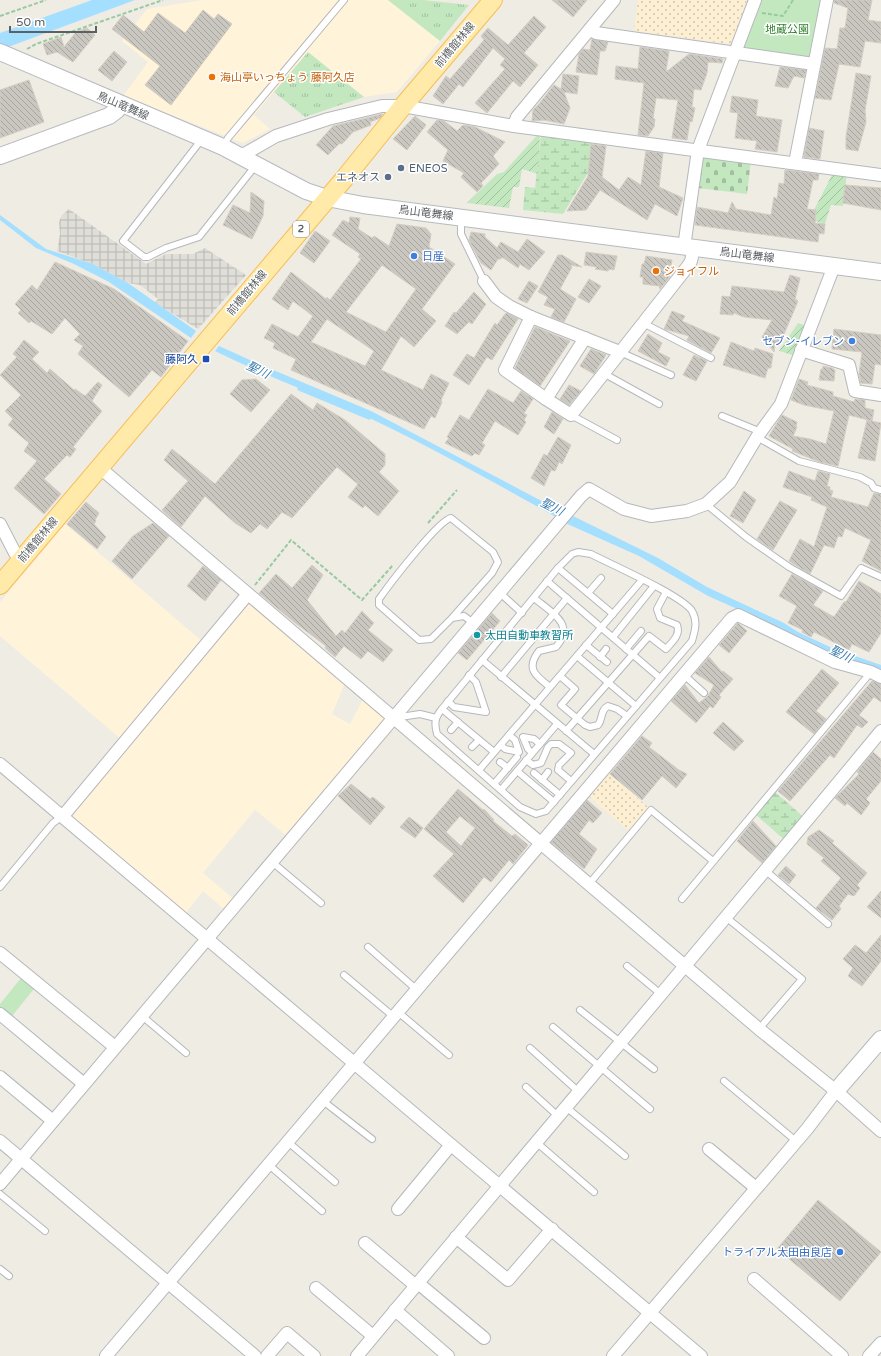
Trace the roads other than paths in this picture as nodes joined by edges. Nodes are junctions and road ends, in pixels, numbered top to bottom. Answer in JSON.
{"nodes":[{"id":1,"x":344,"y":0,"type":"edge"},
{"id":2,"x":493,"y":0,"type":"edge"},
{"id":3,"x":614,"y":0,"type":"edge"},
{"id":4,"x":827,"y":0,"type":"edge"},
{"id":5,"x":753,"y":6,"type":"edge"},
{"id":6,"x":590,"y":29,"type":"junction"},
{"id":7,"x":736,"y":51,"type":"junction"},
{"id":8,"x":2,"y":53,"type":"edge"},
{"id":9,"x":814,"y":64,"type":"junction"},
{"id":10,"x":120,"y":105,"type":"junction"},
{"id":11,"x":403,"y":106,"type":"junction"},
{"id":12,"x":514,"y":126,"type":"junction"},
{"id":13,"x":202,"y":139,"type":"junction"},
{"id":14,"x":223,"y":147,"type":"junction"},
{"id":15,"x":698,"y":150,"type":"junction"},
{"id":16,"x":0,"y":156,"type":"edge"},
{"id":17,"x":241,"y":156,"type":"junction"},
{"id":18,"x":795,"y":163,"type":"junction"},
{"id":19,"x":256,"y":165,"type":"junction"},
{"id":20,"x":881,"y":175,"type":"edge"},
{"id":21,"x":327,"y":198,"type":"junction"},
{"id":22,"x":461,"y":218,"type":"junction"},
{"id":23,"x":689,"y":247,"type":"junction"},
{"id":24,"x":834,"y":266,"type":"junction"},
{"id":25,"x":881,"y":272,"type":"edge"},
{"id":26,"x":484,"y":281,"type":"joint"},
{"id":27,"x":531,"y":317,"type":"junction"},
{"id":28,"x":643,"y":323,"type":"junction"},
{"id":29,"x":585,"y":338,"type":"junction"},
{"id":30,"x":802,"y":350,"type":"junction"},
{"id":31,"x":620,"y":352,"type":"junction"},
{"id":32,"x":711,"y":358,"type":"dead end"},
{"id":33,"x":603,"y":373,"type":"junction"},
{"id":34,"x":671,"y":374,"type":"dead end"},
{"id":35,"x":881,"y":395,"type":"edge"},
{"id":36,"x":546,"y":399,"type":"junction"},
{"id":37,"x":659,"y":404,"type":"dead end"},
{"id":38,"x":571,"y":415,"type":"junction"},
{"id":39,"x":722,"y":416,"type":"dead end"},
{"id":40,"x":759,"y":434,"type":"junction"},
{"id":41,"x":617,"y":440,"type":"dead end"},
{"id":42,"x":99,"y":467,"type":"junction"},
{"id":43,"x":881,"y":490,"type":"edge"},
{"id":44,"x":706,"y":504,"type":"junction"},
{"id":45,"x":0,"y":524,"type":"edge"},
{"id":46,"x":22,"y":560,"type":"junction"},
{"id":47,"x":558,"y":568,"type":"junction"},
{"id":48,"x":881,"y":577,"type":"edge"},
{"id":49,"x":600,"y":578,"type":"dead end"},
{"id":50,"x":642,"y":580,"type":"junction"},
{"id":51,"x":548,"y":581,"type":"junction"},
{"id":52,"x":0,"y":585,"type":"edge"},
{"id":53,"x":654,"y":586,"type":"junction"},
{"id":54,"x":499,"y":592,"type":"junction"},
{"id":55,"x":666,"y":592,"type":"junction"},
{"id":56,"x":588,"y":593,"type":"junction"},
{"id":57,"x":248,"y":594,"type":"junction"},
{"id":58,"x":534,"y":598,"type":"junction"},
{"id":59,"x":567,"y":598,"type":"junction"},
{"id":60,"x":522,"y":613,"type":"junction"},
{"id":61,"x":554,"y":614,"type":"junction"},
{"id":62,"x":613,"y":614,"type":"junction"},
{"id":63,"x":452,"y":618,"type":"junction"},
{"id":64,"x":473,"y":623,"type":"junction"},
{"id":65,"x":601,"y":627,"type":"junction"},
{"id":66,"x":641,"y":631,"type":"dead end"},
{"id":67,"x":613,"y":637,"type":"junction"},
{"id":68,"x":586,"y":645,"type":"junction"},
{"id":69,"x":626,"y":648,"type":"junction"},
{"id":70,"x":606,"y":649,"type":"dead end"},
{"id":71,"x":632,"y":654,"type":"junction"},
{"id":72,"x":577,"y":656,"type":"junction"},
{"id":73,"x":600,"y":656,"type":"junction"},
{"id":74,"x":482,"y":660,"type":"junction"},
{"id":75,"x":607,"y":662,"type":"dead end"},
{"id":76,"x":876,"y":674,"type":"edge"},
{"id":77,"x":469,"y":675,"type":"junction"},
{"id":78,"x":684,"y":675,"type":"junction"},
{"id":79,"x":560,"y":676,"type":"junction"},
{"id":80,"x":501,"y":677,"type":"junction"},
{"id":81,"x":660,"y":678,"type":"junction"},
{"id":82,"x":608,"y":682,"type":"junction"},
{"id":83,"x":550,"y":687,"type":"junction"},
{"id":84,"x":704,"y":692,"type":"dead end"},
{"id":85,"x":448,"y":701,"type":"junction"},
{"id":86,"x":535,"y":706,"type":"junction"},
{"id":87,"x":636,"y":706,"type":"junction"},
{"id":88,"x":442,"y":709,"type":"junction"},
{"id":89,"x":627,"y":716,"type":"junction"},
{"id":90,"x":394,"y":718,"type":"junction"},
{"id":91,"x":436,"y":718,"type":"junction"},
{"id":92,"x":577,"y":718,"type":"junction"},
{"id":93,"x":458,"y":722,"type":"junction"},
{"id":94,"x":557,"y":724,"type":"junction"},
{"id":95,"x":451,"y":730,"type":"dead end"},
{"id":96,"x":881,"y":731,"type":"edge"},
{"id":97,"x":566,"y":732,"type":"junction"},
{"id":98,"x":509,"y":735,"type":"junction"},
{"id":99,"x":479,"y":740,"type":"junction"},
{"id":100,"x":540,"y":744,"type":"junction"},
{"id":101,"x":501,"y":745,"type":"junction"},
{"id":102,"x":472,"y":747,"type":"dead end"},
{"id":103,"x":494,"y":752,"type":"junction"},
{"id":104,"x":532,"y":753,"type":"junction"},
{"id":105,"x":594,"y":754,"type":"junction"},
{"id":106,"x":517,"y":757,"type":"dead end"},
{"id":107,"x":526,"y":760,"type":"junction"},
{"id":108,"x":500,"y":762,"type":"dead end"},
{"id":109,"x":0,"y":764,"type":"edge"},
{"id":110,"x":508,"y":768,"type":"junction"},
{"id":111,"x":479,"y":770,"type":"junction"},
{"id":112,"x":517,"y":771,"type":"junction"},
{"id":113,"x":548,"y":772,"type":"dead end"},
{"id":114,"x":534,"y":773,"type":"dead end"},
{"id":115,"x":542,"y":780,"type":"junction"},
{"id":116,"x":571,"y":781,"type":"junction"},
{"id":117,"x":494,"y":784,"type":"junction"},
{"id":118,"x":501,"y":790,"type":"junction"},
{"id":119,"x":560,"y":795,"type":"junction"},
{"id":120,"x":554,"y":802,"type":"junction"},
{"id":121,"x":63,"y":816,"type":"junction"},
{"id":122,"x":541,"y":842,"type":"junction"},
{"id":123,"x":713,"y":861,"type":"junction"},
{"id":124,"x":272,"y":862,"type":"junction"},
{"id":125,"x":766,"y":871,"type":"junction"},
{"id":126,"x":589,"y":884,"type":"junction"},
{"id":127,"x":0,"y":887,"type":"edge"},
{"id":128,"x":682,"y":899,"type":"dead end"},
{"id":129,"x":321,"y":902,"type":"dead end"},
{"id":130,"x":727,"y":918,"type":"junction"},
{"id":131,"x":828,"y":924,"type":"dead end"},
{"id":132,"x":207,"y":939,"type":"junction"},
{"id":133,"x":368,"y":947,"type":"dead end"},
{"id":134,"x":0,"y":953,"type":"edge"},
{"id":135,"x":627,"y":966,"type":"dead end"},
{"id":136,"x":686,"y":966,"type":"junction"},
{"id":137,"x":344,"y":975,"type":"dead end"},
{"id":138,"x":417,"y":990,"type":"junction"},
{"id":139,"x":662,"y":995,"type":"junction"},
{"id":140,"x":580,"y":1010,"type":"dead end"},
{"id":141,"x":0,"y":1014,"type":"edge"},
{"id":142,"x":396,"y":1014,"type":"junction"},
{"id":143,"x":142,"y":1016,"type":"junction"},
{"id":144,"x":553,"y":1027,"type":"dead end"},
{"id":145,"x":759,"y":1029,"type":"junction"},
{"id":146,"x":881,"y":1039,"type":"edge"},
{"id":147,"x":621,"y":1043,"type":"junction"},
{"id":148,"x":115,"y":1047,"type":"junction"},
{"id":149,"x":530,"y":1048,"type":"dead end"},
{"id":150,"x":186,"y":1054,"type":"dead end"},
{"id":151,"x":449,"y":1055,"type":"dead end"},
{"id":152,"x":354,"y":1065,"type":"junction"},
{"id":153,"x":600,"y":1067,"type":"junction"},
{"id":154,"x":654,"y":1069,"type":"dead end"},
{"id":155,"x":0,"y":1077,"type":"edge"},
{"id":156,"x":724,"y":1081,"type":"dead end"},
{"id":157,"x":84,"y":1084,"type":"junction"},
{"id":158,"x":526,"y":1087,"type":"dead end"},
{"id":159,"x":836,"y":1091,"type":"junction"},
{"id":160,"x":579,"y":1092,"type":"junction"},
{"id":161,"x":323,"y":1101,"type":"junction"},
{"id":162,"x":566,"y":1107,"type":"junction"},
{"id":163,"x":650,"y":1109,"type":"dead end"},
{"id":164,"x":558,"y":1116,"type":"junction"},
{"id":165,"x":53,"y":1122,"type":"junction"},
{"id":166,"x":881,"y":1131,"type":"edge"},
{"id":167,"x":372,"y":1139,"type":"dead end"},
{"id":168,"x":0,"y":1141,"type":"edge"},
{"id":169,"x":796,"y":1141,"type":"junction"},
{"id":170,"x":288,"y":1142,"type":"junction"},
{"id":171,"x":536,"y":1142,"type":"junction"},
{"id":172,"x":450,"y":1146,"type":"junction"},
{"id":173,"x":709,"y":1149,"type":"dead end"},
{"id":174,"x":625,"y":1156,"type":"dead end"},
{"id":175,"x":21,"y":1159,"type":"junction"},
{"id":176,"x":269,"y":1165,"type":"junction"},
{"id":177,"x":334,"y":1182,"type":"dead end"},
{"id":178,"x":0,"y":1184,"type":"edge"},
{"id":179,"x":499,"y":1185,"type":"junction"},
{"id":180,"x":756,"y":1188,"type":"junction"},
{"id":181,"x":594,"y":1192,"type":"dead end"},
{"id":182,"x":0,"y":1194,"type":"edge"},
{"id":183,"x":398,"y":1209,"type":"dead end"},
{"id":184,"x":322,"y":1211,"type":"dead end"},
{"id":185,"x":552,"y":1229,"type":"junction"},
{"id":186,"x":45,"y":1231,"type":"dead end"},
{"id":187,"x":456,"y":1237,"type":"junction"},
{"id":188,"x":365,"y":1243,"type":"dead end"},
{"id":189,"x":0,"y":1269,"type":"edge"},
{"id":190,"x":9,"y":1276,"type":"dead end"},
{"id":191,"x":754,"y":1279,"type":"dead end"},
{"id":192,"x":167,"y":1283,"type":"junction"},
{"id":193,"x":417,"y":1284,"type":"junction"},
{"id":194,"x":316,"y":1288,"type":"dead end"},
{"id":195,"x":395,"y":1310,"type":"junction"},
{"id":196,"x":650,"y":1313,"type":"junction"},
{"id":197,"x":373,"y":1336,"type":"junction"},
{"id":198,"x":484,"y":1338,"type":"dead end"},
{"id":199,"x":881,"y":1343,"type":"edge"},
{"id":200,"x":106,"y":1356,"type":"edge"},
{"id":201,"x":255,"y":1356,"type":"edge"},
{"id":202,"x":267,"y":1356,"type":"edge"},
{"id":203,"x":314,"y":1356,"type":"edge"},
{"id":204,"x":357,"y":1356,"type":"edge"},
{"id":205,"x":448,"y":1356,"type":"edge"},
{"id":206,"x":613,"y":1356,"type":"edge"},
{"id":207,"x":701,"y":1356,"type":"edge"},
{"id":208,"x":842,"y":1356,"type":"edge"},
{"id":209,"x":869,"y":1356,"type":"edge"}],
"edges":[{"from":1,"to":14,"type":"lane"},
{"from":2,"to":11,"type":"main road","name":"前橋館林線","number":"2"},
{"from":3,"to":6,"type":"street"},
{"from":4,"to":9,"type":"street"},
{"from":5,"to":7,"type":"street"},
{"from":6,"to":7,"type":"street"},
{"from":6,"to":12,"type":"street"},
{"from":7,"to":9,"type":"street"},
{"from":7,"to":15,"type":"street"},
{"from":8,"to":10,"type":"main road","name":"鳥山竜舞線"},
{"from":9,"to":18,"type":"street"},
{"from":10,"to":13,"type":"main road","name":"鳥山竜舞線"},
{"from":10,"to":16,"type":"main road"},
{"from":11,"to":12,"type":"street"},
{"from":11,"to":17,"type":"street"},
{"from":11,"to":21,"type":"main road","name":"前橋館林線","number":"2"},
{"from":12,"to":15,"type":"street"},
{"from":13,"to":14,"type":"main road","name":"鳥山竜舞線"},
{"from":13,"to":19,"type":"lane"},
{"from":14,"to":17,"type":"main road","name":"鳥山竜舞線"},
{"from":15,"to":18,"type":"street"},
{"from":15,"to":23,"type":"street"},
{"from":17,"to":19,"type":"main road","name":"鳥山竜舞線"},
{"from":18,"to":20,"type":"street"},
{"from":19,"to":21,"type":"main road","name":"鳥山竜舞線"},
{"from":21,"to":22,"type":"main road","name":"鳥山竜舞線"},
{"from":21,"to":42,"type":"main road","name":"前橋館林線","number":"2"},
{"from":22,"to":23,"type":"main road","name":"鳥山竜舞線"},
{"from":22,"to":26,"type":"lane"},
{"from":23,"to":24,"type":"main road","name":"鳥山竜舞線"},
{"from":23,"to":28,"type":"street"},
{"from":24,"to":25,"type":"main road","name":"鳥山竜舞線"},
{"from":24,"to":30,"type":"street"},
{"from":26,"to":27,"type":"street"},
{"from":27,"to":29,"type":"street"},
{"from":27,"to":36,"type":"street"},
{"from":28,"to":31,"type":"street"},
{"from":28,"to":32,"type":"lane"},
{"from":29,"to":31,"type":"street"},
{"from":29,"to":36,"type":"street"},
{"from":30,"to":35,"type":"street"},
{"from":30,"to":40,"type":"street"},
{"from":31,"to":33,"type":"street"},
{"from":31,"to":34,"type":"lane"},
{"from":33,"to":37,"type":"lane"},
{"from":33,"to":38,"type":"street"},
{"from":36,"to":38,"type":"street"},
{"from":38,"to":41,"type":"lane"},
{"from":39,"to":40,"type":"lane"},
{"from":40,"to":43,"type":"lane"},
{"from":40,"to":44,"type":"street"},
{"from":42,"to":46,"type":"main road","name":"前橋館林線","number":"2"},
{"from":42,"to":57,"type":"street"},
{"from":44,"to":48,"type":"lane"},
{"from":44,"to":54,"type":"street"},
{"from":45,"to":46,"type":"street"},
{"from":46,"to":52,"type":"main road","name":"前橋館林線","number":"2"},
{"from":47,"to":50,"type":"lane"},
{"from":47,"to":51,"type":"lane"},
{"from":47,"to":56,"type":"lane"},
{"from":49,"to":56,"type":"lane"},
{"from":50,"to":53,"type":"lane"},
{"from":50,"to":62,"type":"lane"},
{"from":51,"to":58,"type":"lane"},
{"from":51,"to":59,"type":"lane"},
{"from":53,"to":55,"type":"lane"},
{"from":53,"to":67,"type":"lane"},
{"from":54,"to":60,"type":"lane"},
{"from":54,"to":64,"type":"street"},
{"from":55,"to":71,"type":"lane"},
{"from":55,"to":81,"type":"lane"},
{"from":56,"to":62,"type":"lane"},
{"from":57,"to":90,"type":"street"},
{"from":57,"to":121,"type":"street"},
{"from":58,"to":60,"type":"lane"},
{"from":58,"to":61,"type":"lane"},
{"from":59,"to":61,"type":"lane"},
{"from":59,"to":65,"type":"lane"},
{"from":60,"to":74,"type":"lane"},
{"from":61,"to":80,"type":"lane"},
{"from":61,"to":83,"type":"lane"},
{"from":62,"to":65,"type":"lane"},
{"from":63,"to":63,"type":"lane"},
{"from":63,"to":64,"type":"lane"},
{"from":64,"to":90,"type":"street"},
{"from":65,"to":67,"type":"lane"},
{"from":65,"to":68,"type":"lane"},
{"from":66,"to":69,"type":"lane"},
{"from":67,"to":69,"type":"lane"},
{"from":68,"to":72,"type":"lane"},
{"from":68,"to":73,"type":"lane"},
{"from":69,"to":71,"type":"lane"},
{"from":70,"to":73,"type":"lane"},
{"from":71,"to":81,"type":"lane"},
{"from":71,"to":82,"type":"lane"},
{"from":72,"to":79,"type":"lane"},
{"from":72,"to":82,"type":"lane"},
{"from":73,"to":75,"type":"lane"},
{"from":74,"to":77,"type":"lane"},
{"from":74,"to":80,"type":"lane"},
{"from":76,"to":78,"type":"street"},
{"from":76,"to":123,"type":"lane"},
{"from":77,"to":85,"type":"lane"},
{"from":77,"to":85,"type":"lane"},
{"from":78,"to":84,"type":"lane"},
{"from":78,"to":122,"type":"street"},
{"from":79,"to":83,"type":"lane"},
{"from":79,"to":92,"type":"lane"},
{"from":80,"to":86,"type":"lane"},
{"from":81,"to":87,"type":"lane"},
{"from":82,"to":87,"type":"lane"},
{"from":82,"to":92,"type":"lane"},
{"from":83,"to":86,"type":"lane"},
{"from":85,"to":88,"type":"lane"},
{"from":86,"to":94,"type":"lane"},
{"from":86,"to":98,"type":"lane"},
{"from":87,"to":89,"type":"lane"},
{"from":88,"to":91,"type":"lane"},
{"from":88,"to":93,"type":"lane"},
{"from":89,"to":92,"type":"lane"},
{"from":89,"to":105,"type":"lane"},
{"from":90,"to":91,"type":"lane"},
{"from":90,"to":122,"type":"street"},
{"from":90,"to":124,"type":"street"},
{"from":91,"to":111,"type":"lane"},
{"from":92,"to":97,"type":"lane"},
{"from":93,"to":95,"type":"lane"},
{"from":93,"to":99,"type":"lane"},
{"from":94,"to":97,"type":"lane"},
{"from":94,"to":100,"type":"lane"},
{"from":96,"to":125,"type":"street"},
{"from":97,"to":105,"type":"lane"},
{"from":98,"to":101,"type":"lane"},
{"from":98,"to":101,"type":"lane"},
{"from":99,"to":102,"type":"lane"},
{"from":99,"to":103,"type":"lane"},
{"from":100,"to":104,"type":"lane"},
{"from":100,"to":104,"type":"lane"},
{"from":101,"to":103,"type":"lane"},
{"from":103,"to":111,"type":"lane"},
{"from":104,"to":107,"type":"lane"},
{"from":105,"to":116,"type":"lane"},
{"from":106,"to":110,"type":"lane"},
{"from":107,"to":112,"type":"lane"},
{"from":107,"to":116,"type":"lane"},
{"from":108,"to":110,"type":"lane"},
{"from":109,"to":121,"type":"street"},
{"from":110,"to":117,"type":"lane"},
{"from":111,"to":117,"type":"lane"},
{"from":112,"to":118,"type":"lane"},
{"from":112,"to":120,"type":"lane"},
{"from":113,"to":115,"type":"lane"},
{"from":114,"to":115,"type":"lane"},
{"from":115,"to":119,"type":"lane"},
{"from":116,"to":119,"type":"lane"},
{"from":117,"to":118,"type":"lane"},
{"from":118,"to":120,"type":"lane"},
{"from":119,"to":120,"type":"lane"},
{"from":121,"to":127,"type":"lane"},
{"from":121,"to":132,"type":"street"},
{"from":122,"to":126,"type":"street"},
{"from":122,"to":138,"type":"street"},
{"from":123,"to":126,"type":"lane"},
{"from":123,"to":128,"type":"lane"},
{"from":124,"to":129,"type":"lane"},
{"from":124,"to":132,"type":"street"},
{"from":125,"to":130,"type":"street"},
{"from":125,"to":131,"type":"lane"},
{"from":126,"to":136,"type":"street"},
{"from":130,"to":136,"type":"street"},
{"from":130,"to":145,"type":"lane"},
{"from":132,"to":143,"type":"street"},
{"from":132,"to":152,"type":"street"},
{"from":133,"to":138,"type":"lane"},
{"from":134,"to":148,"type":"street"},
{"from":135,"to":139,"type":"lane"},
{"from":136,"to":139,"type":"street"},
{"from":136,"to":145,"type":"street"},
{"from":137,"to":142,"type":"lane"},
{"from":138,"to":142,"type":"street"},
{"from":139,"to":147,"type":"street"},
{"from":140,"to":147,"type":"lane"},
{"from":141,"to":157,"type":"street"},
{"from":142,"to":151,"type":"lane"},
{"from":142,"to":152,"type":"street"},
{"from":143,"to":148,"type":"street"},
{"from":143,"to":150,"type":"lane"},
{"from":144,"to":153,"type":"lane"},
{"from":145,"to":159,"type":"street"},
{"from":146,"to":159,"type":"main road"},
{"from":147,"to":153,"type":"street"},
{"from":147,"to":154,"type":"lane"},
{"from":148,"to":157,"type":"street"},
{"from":149,"to":160,"type":"lane"},
{"from":152,"to":161,"type":"street"},
{"from":152,"to":172,"type":"street"},
{"from":153,"to":160,"type":"street"},
{"from":153,"to":163,"type":"lane"},
{"from":155,"to":165,"type":"street"},
{"from":156,"to":169,"type":"lane"},
{"from":157,"to":165,"type":"street"},
{"from":158,"to":164,"type":"lane"},
{"from":159,"to":166,"type":"street"},
{"from":159,"to":169,"type":"street"},
{"from":160,"to":162,"type":"street"},
{"from":161,"to":167,"type":"lane"},
{"from":161,"to":170,"type":"street"},
{"from":162,"to":164,"type":"street"},
{"from":162,"to":174,"type":"lane"},
{"from":164,"to":171,"type":"street"},
{"from":165,"to":175,"type":"street"},
{"from":168,"to":175,"type":"street"},
{"from":169,"to":180,"type":"street"},
{"from":170,"to":176,"type":"street"},
{"from":170,"to":177,"type":"lane"},
{"from":171,"to":179,"type":"street"},
{"from":171,"to":181,"type":"lane"},
{"from":172,"to":179,"type":"street"},
{"from":172,"to":183,"type":"street"},
{"from":173,"to":180,"type":"street"},
{"from":175,"to":178,"type":"street"},
{"from":175,"to":192,"type":"street"},
{"from":176,"to":184,"type":"lane"},
{"from":176,"to":192,"type":"street"},
{"from":179,"to":185,"type":"street"},
{"from":179,"to":187,"type":"street"},
{"from":180,"to":196,"type":"street"},
{"from":182,"to":186,"type":"lane"},
{"from":185,"to":187,"type":"street"},
{"from":185,"to":196,"type":"street"},
{"from":187,"to":193,"type":"street"},
{"from":188,"to":193,"type":"street"},
{"from":189,"to":190,"type":"lane"},
{"from":191,"to":208,"type":"street"},
{"from":192,"to":200,"type":"street"},
{"from":192,"to":201,"type":"street"},
{"from":193,"to":195,"type":"street"},
{"from":193,"to":198,"type":"street"},
{"from":194,"to":197,"type":"street"},
{"from":195,"to":197,"type":"street"},
{"from":195,"to":205,"type":"street"},
{"from":196,"to":206,"type":"street"},
{"from":196,"to":207,"type":"street"},
{"from":197,"to":204,"type":"street"},
{"from":199,"to":209,"type":"street"},
{"from":202,"to":203,"type":"street"}]}
